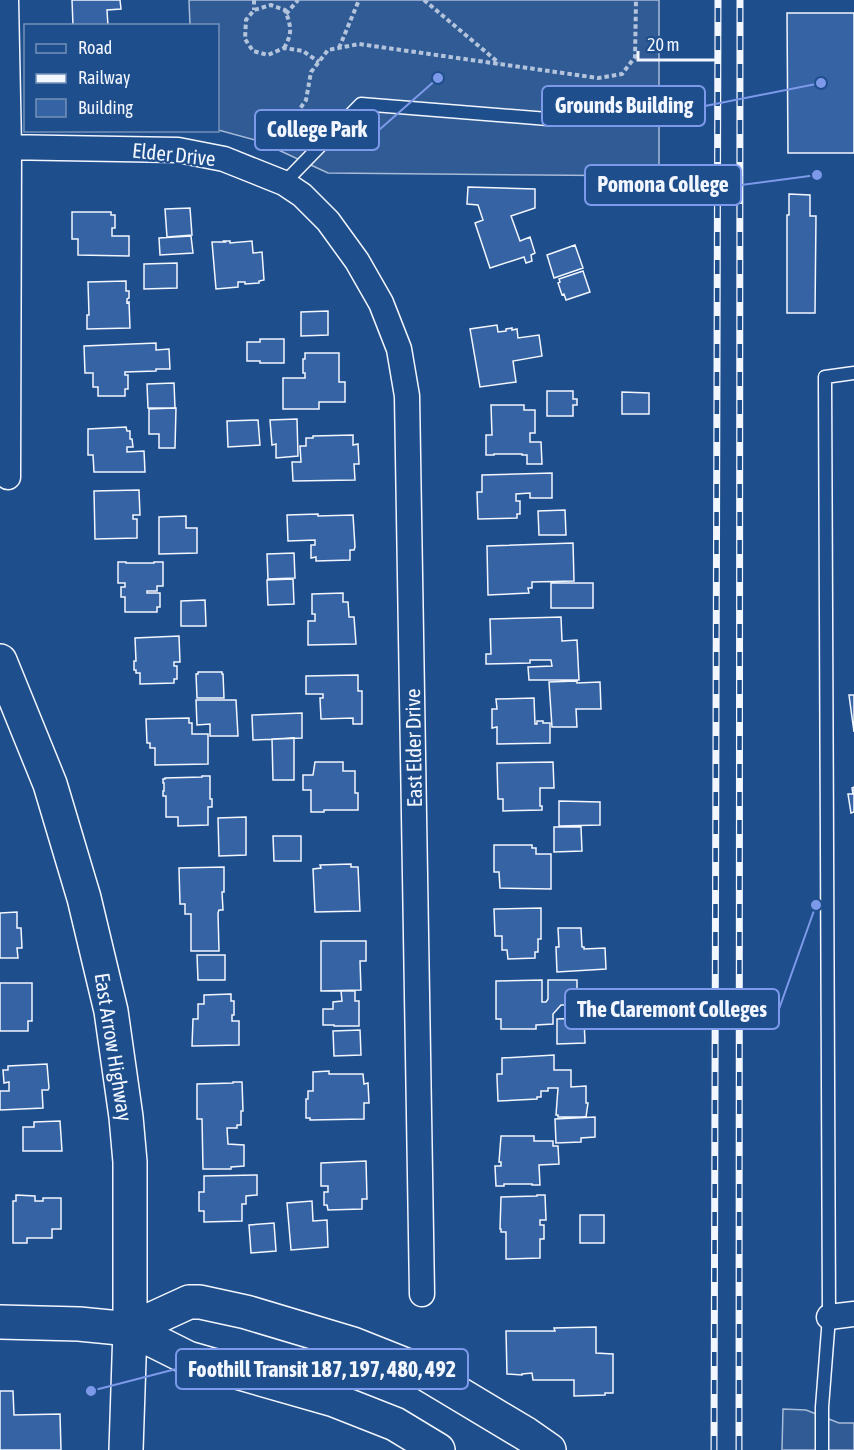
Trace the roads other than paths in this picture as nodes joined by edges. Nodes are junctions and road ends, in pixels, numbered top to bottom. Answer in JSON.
{"nodes":[{"id":1,"x":6,"y":0,"type":"edge"},
{"id":2,"x":548,"y":119,"type":"dead end"},
{"id":3,"x":4,"y":147,"type":"edge"},
{"id":4,"x":284,"y":183,"type":"junction"},
{"id":5,"x":4,"y":192,"type":"edge"},
{"id":6,"x":328,"y":222,"type":"joint"},
{"id":7,"x":4,"y":305,"type":"edge"},
{"id":8,"x":854,"y":373,"type":"edge"},
{"id":9,"x":8,"y":477,"type":"dead end"},
{"id":10,"x":0,"y":661,"type":"edge"},
{"id":11,"x":423,"y":1294,"type":"dead end"},
{"id":12,"x":854,"y":1314,"type":"edge"},
{"id":13,"x":829,"y":1317,"type":"junction"},
{"id":14,"x":0,"y":1322,"type":"edge"},
{"id":15,"x":130,"y":1329,"type":"junction"},
{"id":16,"x":126,"y":1450,"type":"edge"},
{"id":17,"x":438,"y":1450,"type":"edge"},
{"id":18,"x":549,"y":1450,"type":"edge"},
{"id":19,"x":822,"y":1450,"type":"edge"}],
"edges":[{"from":1,"to":3,"type":"street"},
{"from":2,"to":4,"type":"lane"},
{"from":3,"to":4,"type":"street","name":"Elder Drive"},
{"from":3,"to":5,"type":"street"},
{"from":4,"to":6,"type":"street","name":"Elder Drive"},
{"from":5,"to":7,"type":"street"},
{"from":6,"to":11,"type":"street","name":"East Elder Drive"},
{"from":7,"to":9,"type":"street"},
{"from":8,"to":13,"type":"lane"},
{"from":10,"to":15,"type":"main road","name":"East Arrow Highway"},
{"from":12,"to":13,"type":"street"},
{"from":13,"to":19,"type":"lane"},
{"from":14,"to":15,"type":"main road"},
{"from":15,"to":16,"type":"main road","name":"East Arrow Highway"},
{"from":15,"to":17,"type":"main road"},
{"from":15,"to":18,"type":"main road"}]}
